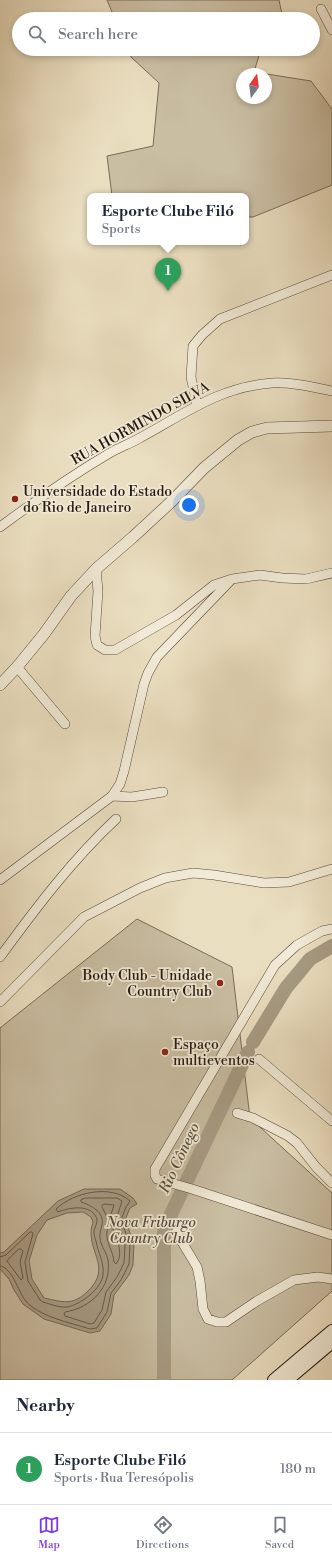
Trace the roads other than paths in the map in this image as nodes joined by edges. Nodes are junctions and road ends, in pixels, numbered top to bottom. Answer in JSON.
{"nodes":[{"id":1,"x":321,"y":10,"type":"dead end"},
{"id":2,"x":332,"y":30,"type":"edge"},
{"id":3,"x":332,"y":275,"type":"edge"},
{"id":4,"x":332,"y":391,"type":"edge"},
{"id":5,"x":197,"y":405,"type":"junction"},
{"id":6,"x":332,"y":426,"type":"edge"},
{"id":7,"x":0,"y":527,"type":"edge"},
{"id":8,"x":96,"y":569,"type":"junction"},
{"id":9,"x":332,"y":573,"type":"edge"},
{"id":10,"x":232,"y":579,"type":"junction"},
{"id":11,"x":17,"y":667,"type":"junction"},
{"id":12,"x":0,"y":685,"type":"edge"},
{"id":13,"x":65,"y":724,"type":"dead end"},
{"id":14,"x":163,"y":792,"type":"dead end"},
{"id":15,"x":112,"y":796,"type":"junction"},
{"id":16,"x":116,"y":819,"type":"dead end"},
{"id":17,"x":332,"y":869,"type":"edge"},
{"id":18,"x":0,"y":880,"type":"edge"},
{"id":19,"x":332,"y":929,"type":"edge"},
{"id":20,"x":0,"y":957,"type":"edge"},
{"id":21,"x":0,"y":1002,"type":"edge"},
{"id":22,"x":259,"y":1058,"type":"dead end"},
{"id":23,"x":237,"y":1113,"type":"dead end"},
{"id":24,"x":332,"y":1121,"type":"edge"},
{"id":25,"x":332,"y":1183,"type":"edge"},
{"id":26,"x":176,"y":1232,"type":"dead end"},
{"id":27,"x":332,"y":1235,"type":"edge"},
{"id":28,"x":332,"y":1279,"type":"edge"},
{"id":29,"x":332,"y":1331,"type":"edge"},
{"id":30,"x":332,"y":1342,"type":"edge"},
{"id":31,"x":274,"y":1380,"type":"edge"},
{"id":32,"x":287,"y":1380,"type":"edge"}],
"edges":[{"from":1,"to":2,"type":"street"},
{"from":3,"to":5,"type":"street"},
{"from":4,"to":5,"type":"street","name":"RUA HORMINDO SILVA"},
{"from":5,"to":7,"type":"street","name":"RUA HORMINDO SILVA"},
{"from":6,"to":8,"type":"street"},
{"from":8,"to":10,"type":"street"},
{"from":8,"to":11,"type":"street"},
{"from":9,"to":10,"type":"street"},
{"from":10,"to":15,"type":"street"},
{"from":11,"to":12,"type":"street"},
{"from":11,"to":13,"type":"street"},
{"from":14,"to":15,"type":"street"},
{"from":15,"to":18,"type":"street"},
{"from":16,"to":20,"type":"street"},
{"from":17,"to":21,"type":"street"},
{"from":19,"to":27,"type":"street"},
{"from":22,"to":24,"type":"street"},
{"from":23,"to":25,"type":"street"},
{"from":26,"to":28,"type":"street"},
{"from":29,"to":31,"type":"main road"},
{"from":30,"to":32,"type":"main road"}]}
